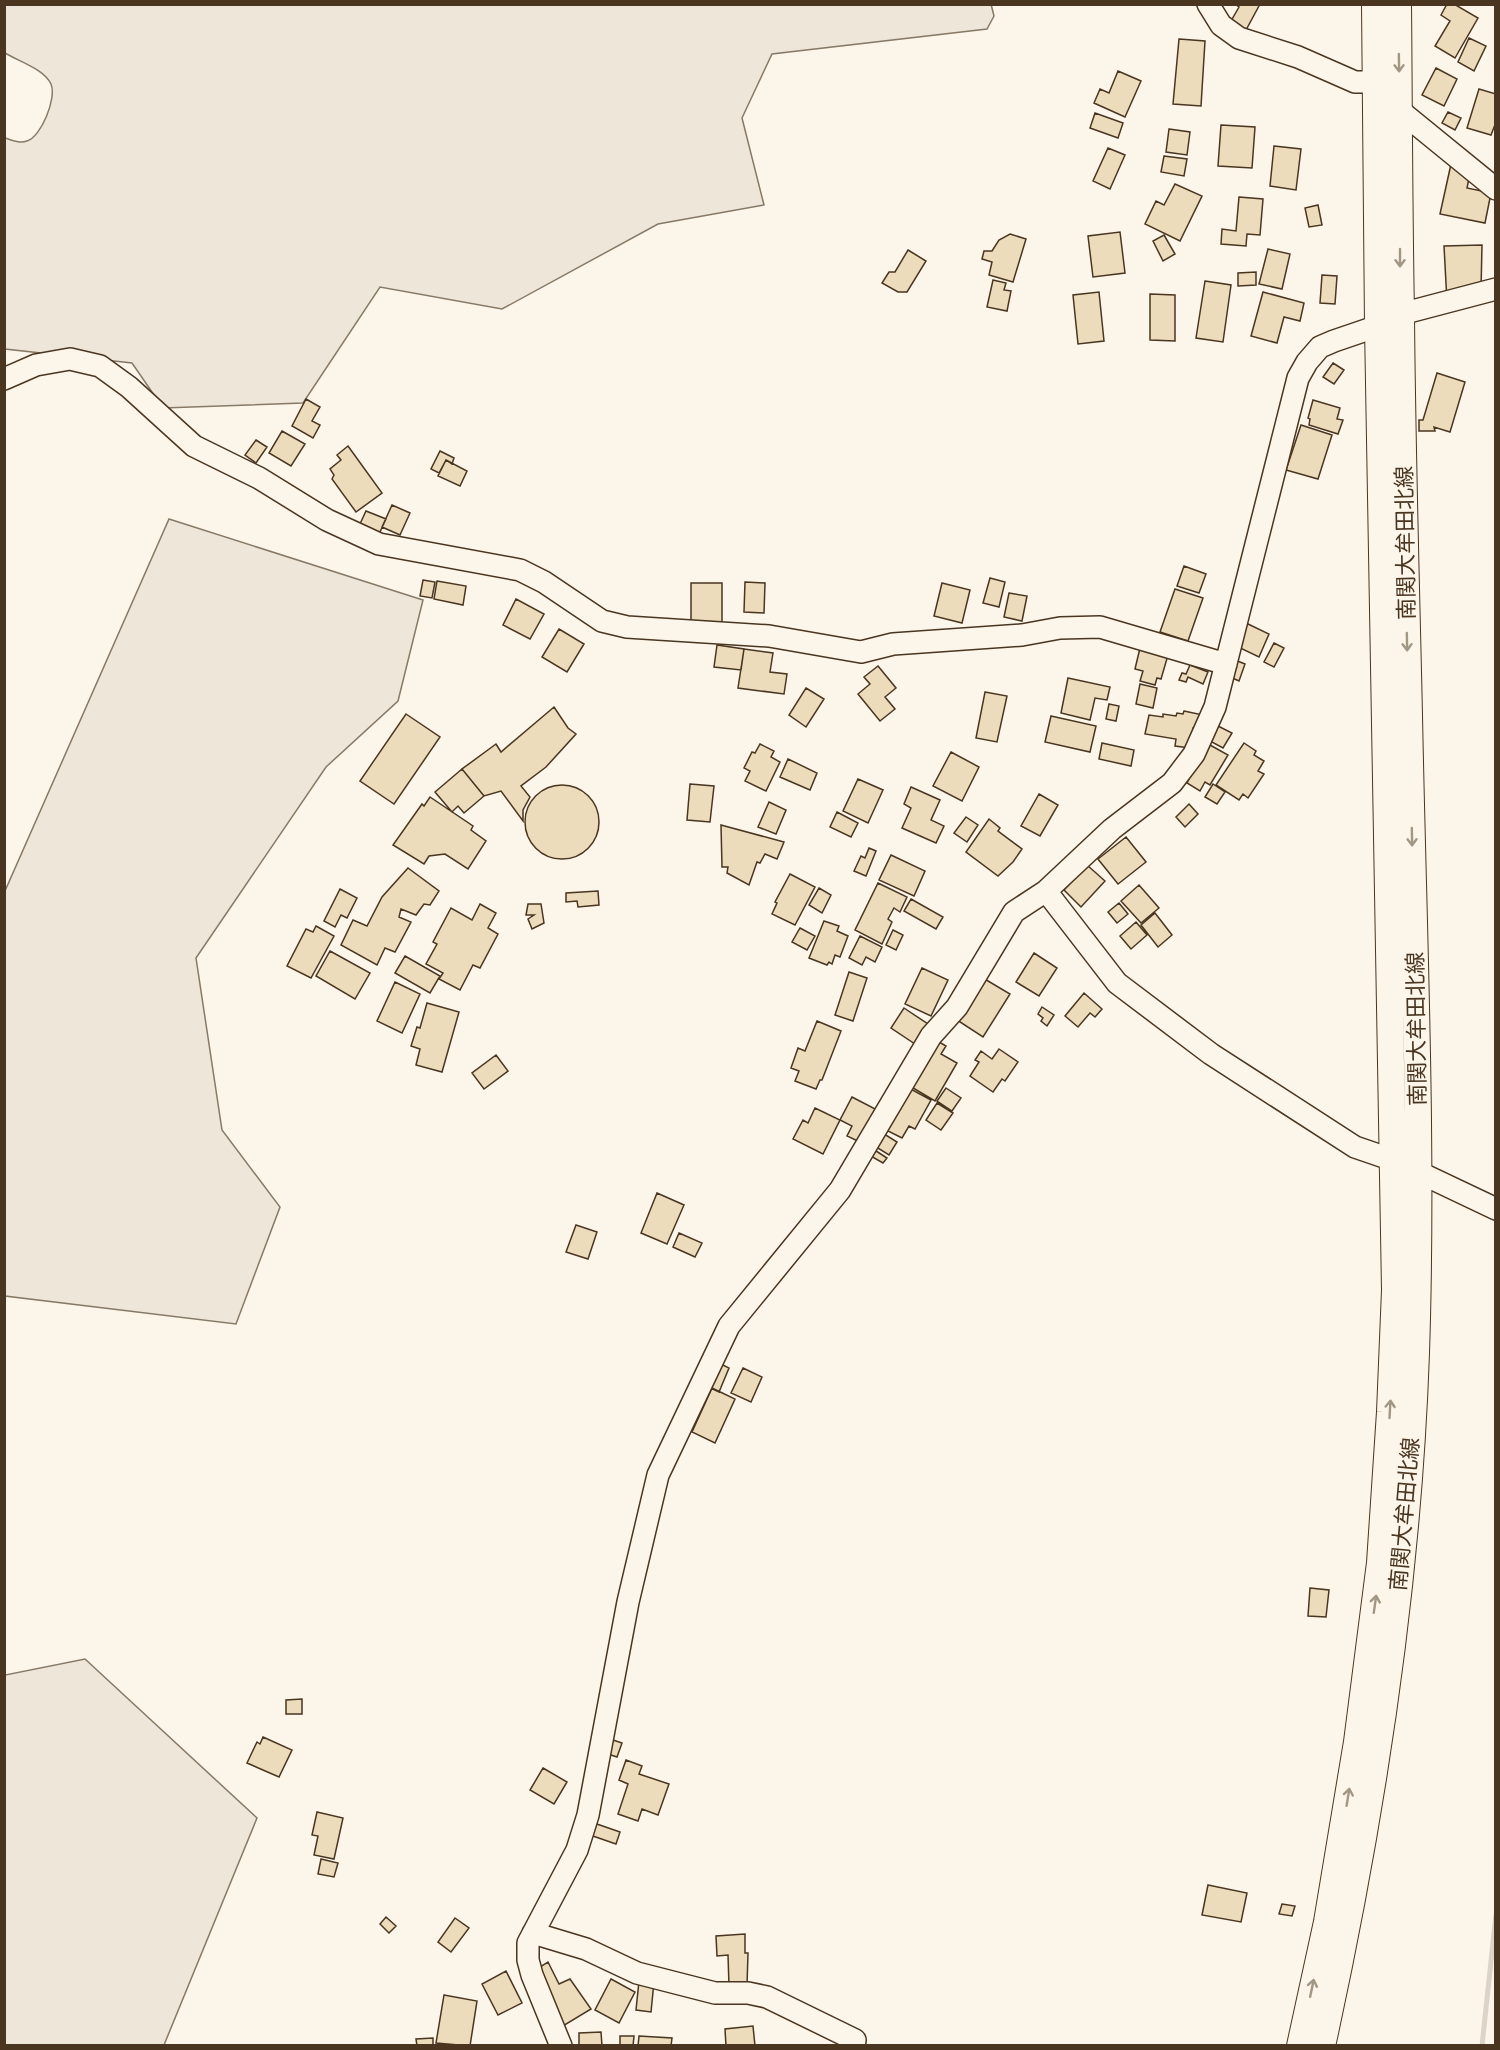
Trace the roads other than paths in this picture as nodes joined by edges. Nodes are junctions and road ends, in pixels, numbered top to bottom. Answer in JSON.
{"nodes":[{"id":1,"x":1208,"y":4,"type":"edge"},
{"id":2,"x":1374,"y":4,"type":"edge"},
{"id":3,"x":1398,"y":4,"type":"edge"},
{"id":4,"x":1376,"y":82,"type":"junction"},
{"id":5,"x":1400,"y":110,"type":"junction"},
{"id":6,"x":1496,"y":189,"type":"edge"},
{"id":7,"x":1496,"y":289,"type":"edge"},
{"id":8,"x":1401,"y":314,"type":"junction"},
{"id":9,"x":1378,"y":326,"type":"junction"},
{"id":10,"x":4,"y":379,"type":"edge"},
{"id":11,"x":1226,"y":664,"type":"junction"},
{"id":12,"x":1046,"y":891,"type":"junction"},
{"id":13,"x":1393,"y":1160,"type":"junction"},
{"id":14,"x":1419,"y":1172,"type":"junction"},
{"id":15,"x":1496,"y":1209,"type":"edge"},
{"id":16,"x":533,"y":1933,"type":"junction"},
{"id":17,"x":561,"y":2046,"type":"edge"},
{"id":18,"x":854,"y":2046,"type":"edge"},
{"id":19,"x":1300,"y":2046,"type":"edge"},
{"id":20,"x":1322,"y":2046,"type":"edge"}],
"edges":[{"from":1,"to":4,"type":"street"},
{"from":2,"to":4,"type":"main road","name":"南関大牟田北線"},
{"from":3,"to":5,"type":"main road","name":"南関大牟田北線","one_way":true},
{"from":4,"to":5,"type":"street"},
{"from":4,"to":9,"type":"main road","name":"南関大牟田北線"},
{"from":5,"to":6,"type":"street"},
{"from":5,"to":8,"type":"main road","name":"南関大牟田北線","one_way":true},
{"from":7,"to":8,"type":"street"},
{"from":8,"to":9,"type":"street"},
{"from":8,"to":14,"type":"main road","name":"南関大牟田北線","one_way":true},
{"from":9,"to":11,"type":"street"},
{"from":9,"to":13,"type":"main road","name":"南関大牟田北線"},
{"from":10,"to":11,"type":"street"},
{"from":11,"to":12,"type":"street"},
{"from":12,"to":13,"type":"street"},
{"from":12,"to":16,"type":"street"},
{"from":13,"to":14,"type":"street"},
{"from":19,"to":13,"type":"main road","name":"南関大牟田北線","one_way":true},
{"from":14,"to":15,"type":"street"},
{"from":14,"to":20,"type":"main road","name":"南関大牟田北線"},
{"from":16,"to":17,"type":"street"},
{"from":16,"to":18,"type":"street"}]}
